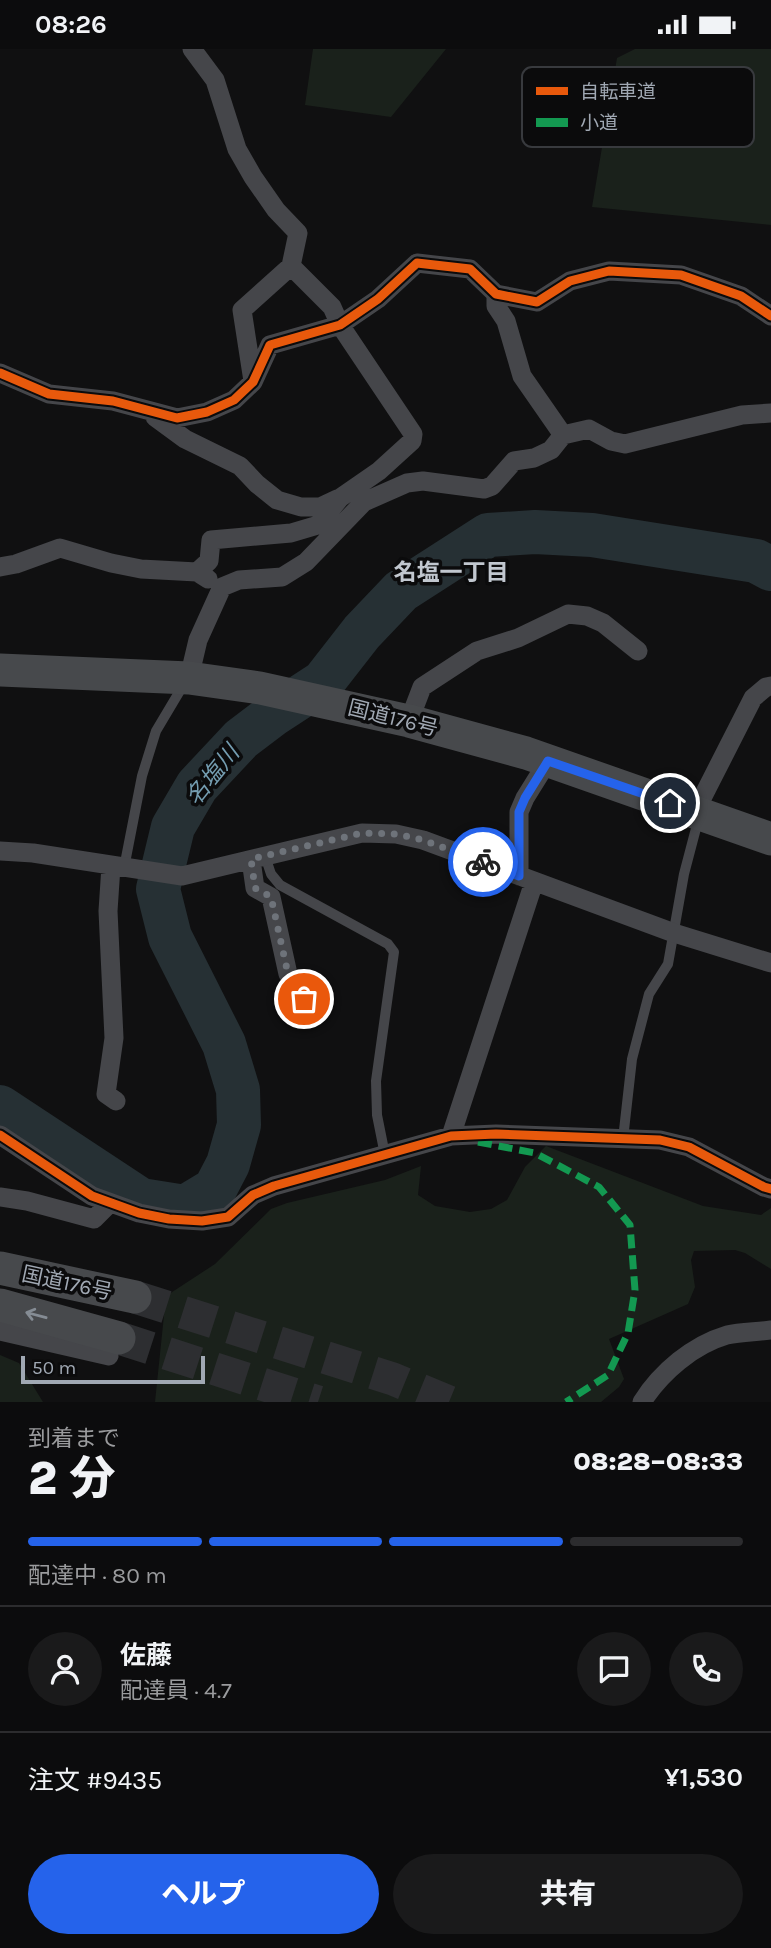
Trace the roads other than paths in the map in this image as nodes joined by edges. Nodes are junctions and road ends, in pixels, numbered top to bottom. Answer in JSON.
{"nodes":[{"id":1,"x":192,"y":49,"type":"edge"},
{"id":2,"x":291,"y":265,"type":"junction"},
{"id":3,"x":496,"y":294,"type":"junction"},
{"id":4,"x":771,"y":316,"type":"edge"},
{"id":5,"x":340,"y":325,"type":"junction"},
{"id":6,"x":0,"y":373,"type":"edge"},
{"id":7,"x":253,"y":381,"type":"junction"},
{"id":8,"x":146,"y":410,"type":"junction"},
{"id":9,"x":771,"y":413,"type":"edge"},
{"id":10,"x":563,"y":435,"type":"junction"},
{"id":11,"x":340,"y":498,"type":"junction"},
{"id":12,"x":0,"y":567,"type":"edge"},
{"id":13,"x":197,"y":572,"type":"junction"},
{"id":14,"x":222,"y":587,"type":"junction"},
{"id":15,"x":638,"y":651,"type":"dead end"},
{"id":16,"x":0,"y":670,"type":"edge"},
{"id":17,"x":189,"y":678,"type":"junction"},
{"id":18,"x":771,"y":686,"type":"edge"},
{"id":19,"x":409,"y":721,"type":"junction"},
{"id":20,"x":548,"y":761,"type":"junction"},
{"id":21,"x":697,"y":813,"type":"junction"},
{"id":22,"x":771,"y":839,"type":"edge"},
{"id":23,"x":0,"y":851,"type":"edge"},
{"id":24,"x":258,"y":858,"type":"junction"},
{"id":25,"x":125,"y":868,"type":"junction"},
{"id":26,"x":526,"y":879,"type":"junction"},
{"id":27,"x":674,"y":933,"type":"junction"},
{"id":28,"x":771,"y":963,"type":"edge"},
{"id":29,"x":304,"y":999,"type":"dead end"},
{"id":30,"x":116,"y":1101,"type":"dead end"},
{"id":31,"x":0,"y":1135,"type":"edge"},
{"id":32,"x":451,"y":1136,"type":"junction"},
{"id":33,"x":623,"y":1139,"type":"junction"},
{"id":34,"x":385,"y":1155,"type":"junction"},
{"id":35,"x":771,"y":1189,"type":"edge"},
{"id":36,"x":0,"y":1197,"type":"edge"},
{"id":37,"x":110,"y":1203,"type":"junction"},
{"id":38,"x":0,"y":1268,"type":"edge"},
{"id":39,"x":135,"y":1297,"type":"tunnel mouth"},
{"id":40,"x":0,"y":1305,"type":"edge"},
{"id":41,"x":771,"y":1330,"type":"edge"},
{"id":42,"x":0,"y":1331,"type":"edge"},
{"id":43,"x":114,"y":1347,"type":"joint"},
{"id":44,"x":642,"y":1402,"type":"edge"}],
"edges":[{"from":1,"to":2,"type":"street"},
{"from":2,"to":5,"type":"street"},
{"from":2,"to":7,"type":"street"},
{"from":3,"to":4,"type":"street"},
{"from":3,"to":5,"type":"street"},
{"from":3,"to":10,"type":"street"},
{"from":5,"to":7,"type":"street"},
{"from":5,"to":11,"type":"street"},
{"from":6,"to":8,"type":"street"},
{"from":7,"to":8,"type":"street"},
{"from":8,"to":11,"type":"street"},
{"from":9,"to":10,"type":"street"},
{"from":10,"to":14,"type":"street"},
{"from":11,"to":13,"type":"street"},
{"from":12,"to":13,"type":"street"},
{"from":13,"to":14,"type":"street"},
{"from":14,"to":17,"type":"street"},
{"from":15,"to":19,"type":"street"},
{"from":16,"to":17,"type":"highway","name":"国道176号"},
{"from":17,"to":19,"type":"highway","name":"国道176号"},
{"from":17,"to":25,"type":"lane"},
{"from":18,"to":21,"type":"street"},
{"from":19,"to":20,"type":"highway","name":"国道176号"},
{"from":20,"to":21,"type":"highway","name":"国道176号"},
{"from":20,"to":26,"type":"street"},
{"from":21,"to":22,"type":"highway","name":"国道176号"},
{"from":21,"to":27,"type":"lane"},
{"from":23,"to":25,"type":"street"},
{"from":24,"to":25,"type":"street"},
{"from":24,"to":26,"type":"street"},
{"from":24,"to":29,"type":"street"},
{"from":24,"to":34,"type":"lane"},
{"from":25,"to":30,"type":"street"},
{"from":26,"to":27,"type":"street"},
{"from":26,"to":32,"type":"street"},
{"from":27,"to":28,"type":"street"},
{"from":27,"to":33,"type":"lane"},
{"from":31,"to":37,"type":"street"},
{"from":32,"to":33,"type":"street"},
{"from":32,"to":34,"type":"street"},
{"from":33,"to":35,"type":"street"},
{"from":34,"to":37,"type":"street"},
{"from":36,"to":37,"type":"street"},
{"from":38,"to":39,"type":"highway","name":"国道176号"},
{"from":43,"to":40,"type":"highway","name":"国道176号","one_way":true},
{"from":41,"to":44,"type":"street"},
{"from":42,"to":43,"type":"street"}]}
